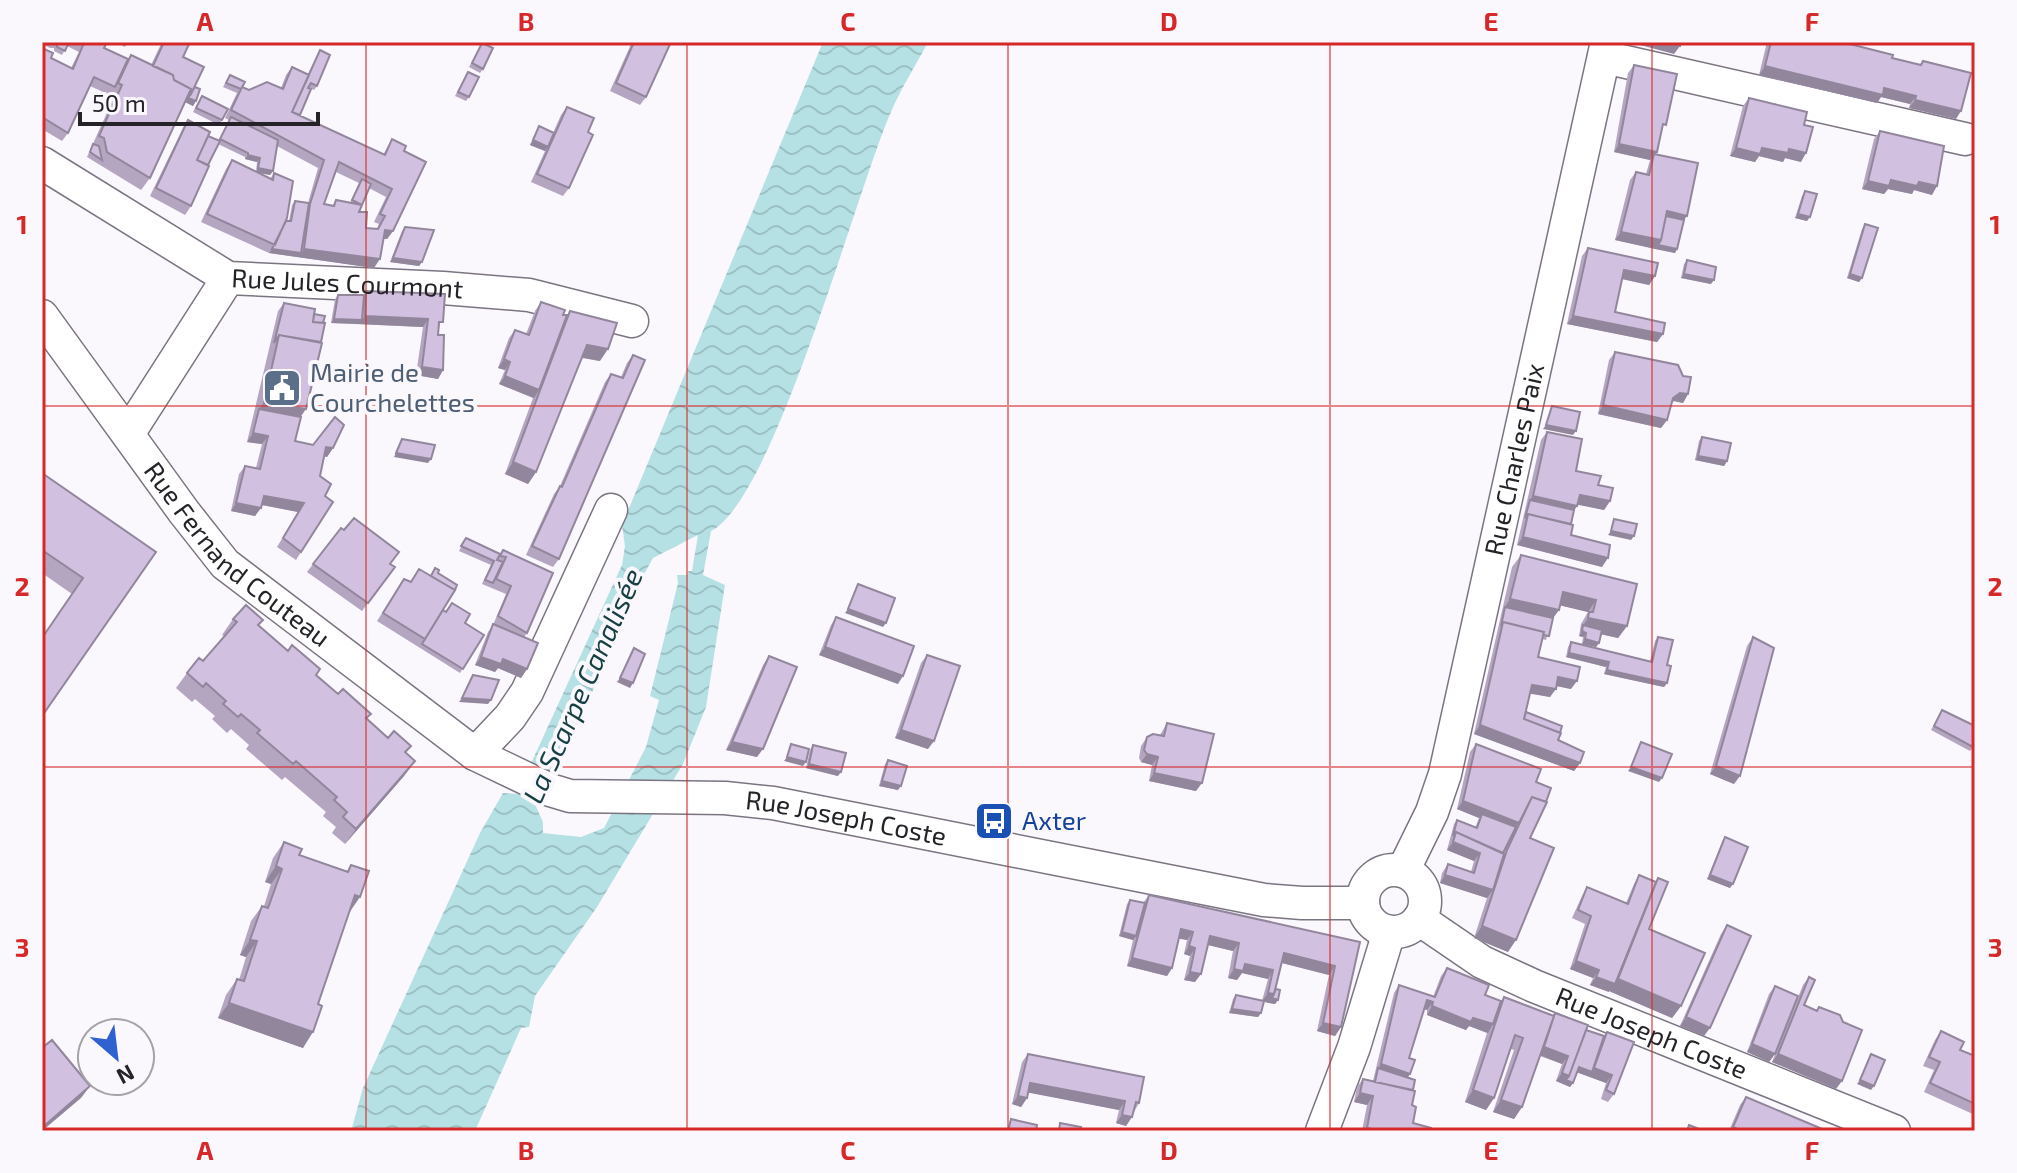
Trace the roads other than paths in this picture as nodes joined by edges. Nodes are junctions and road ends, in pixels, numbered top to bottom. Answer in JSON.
{"nodes":[{"id":1,"x":1606,"y":49,"type":"edge"},
{"id":2,"x":1965,"y":139,"type":"dead end"},
{"id":3,"x":42,"y":163,"type":"edge"},
{"id":4,"x":228,"y":278,"type":"junction"},
{"id":5,"x":42,"y":316,"type":"edge"},
{"id":6,"x":632,"y":321,"type":"dead end"},
{"id":7,"x":128,"y":434,"type":"junction"},
{"id":8,"x":611,"y":510,"type":"dead end"},
{"id":9,"x":486,"y":759,"type":"junction"},
{"id":10,"x":1403,"y":871,"type":"junction"},
{"id":11,"x":1363,"y":903,"type":"junction"},
{"id":12,"x":1419,"y":919,"type":"junction"},
{"id":13,"x":1389,"y":932,"type":"junction"},
{"id":14,"x":1322,"y":1131,"type":"edge"},
{"id":15,"x":1894,"y":1131,"type":"edge"}],
"edges":[{"from":1,"to":2,"type":"street"},
{"from":1,"to":10,"type":"street","name":"Rue Charles Paix"},
{"from":3,"to":4,"type":"street","name":"Rue Jules Courmont"},
{"from":4,"to":6,"type":"street","name":"Rue Jules Courmont"},
{"from":4,"to":7,"type":"street"},
{"from":5,"to":7,"type":"street","name":"Rue Fernand Couteau"},
{"from":7,"to":9,"type":"street","name":"Rue Fernand Couteau"},
{"from":8,"to":9,"type":"street"},
{"from":9,"to":11,"type":"street","name":"Rue Joseph Coste"},
{"from":10,"to":11,"type":"street"},
{"from":10,"to":12,"type":"street"},
{"from":11,"to":13,"type":"street"},
{"from":12,"to":13,"type":"street"},
{"from":12,"to":15,"type":"street","name":"Rue Joseph Coste"},
{"from":13,"to":14,"type":"street"}]}
